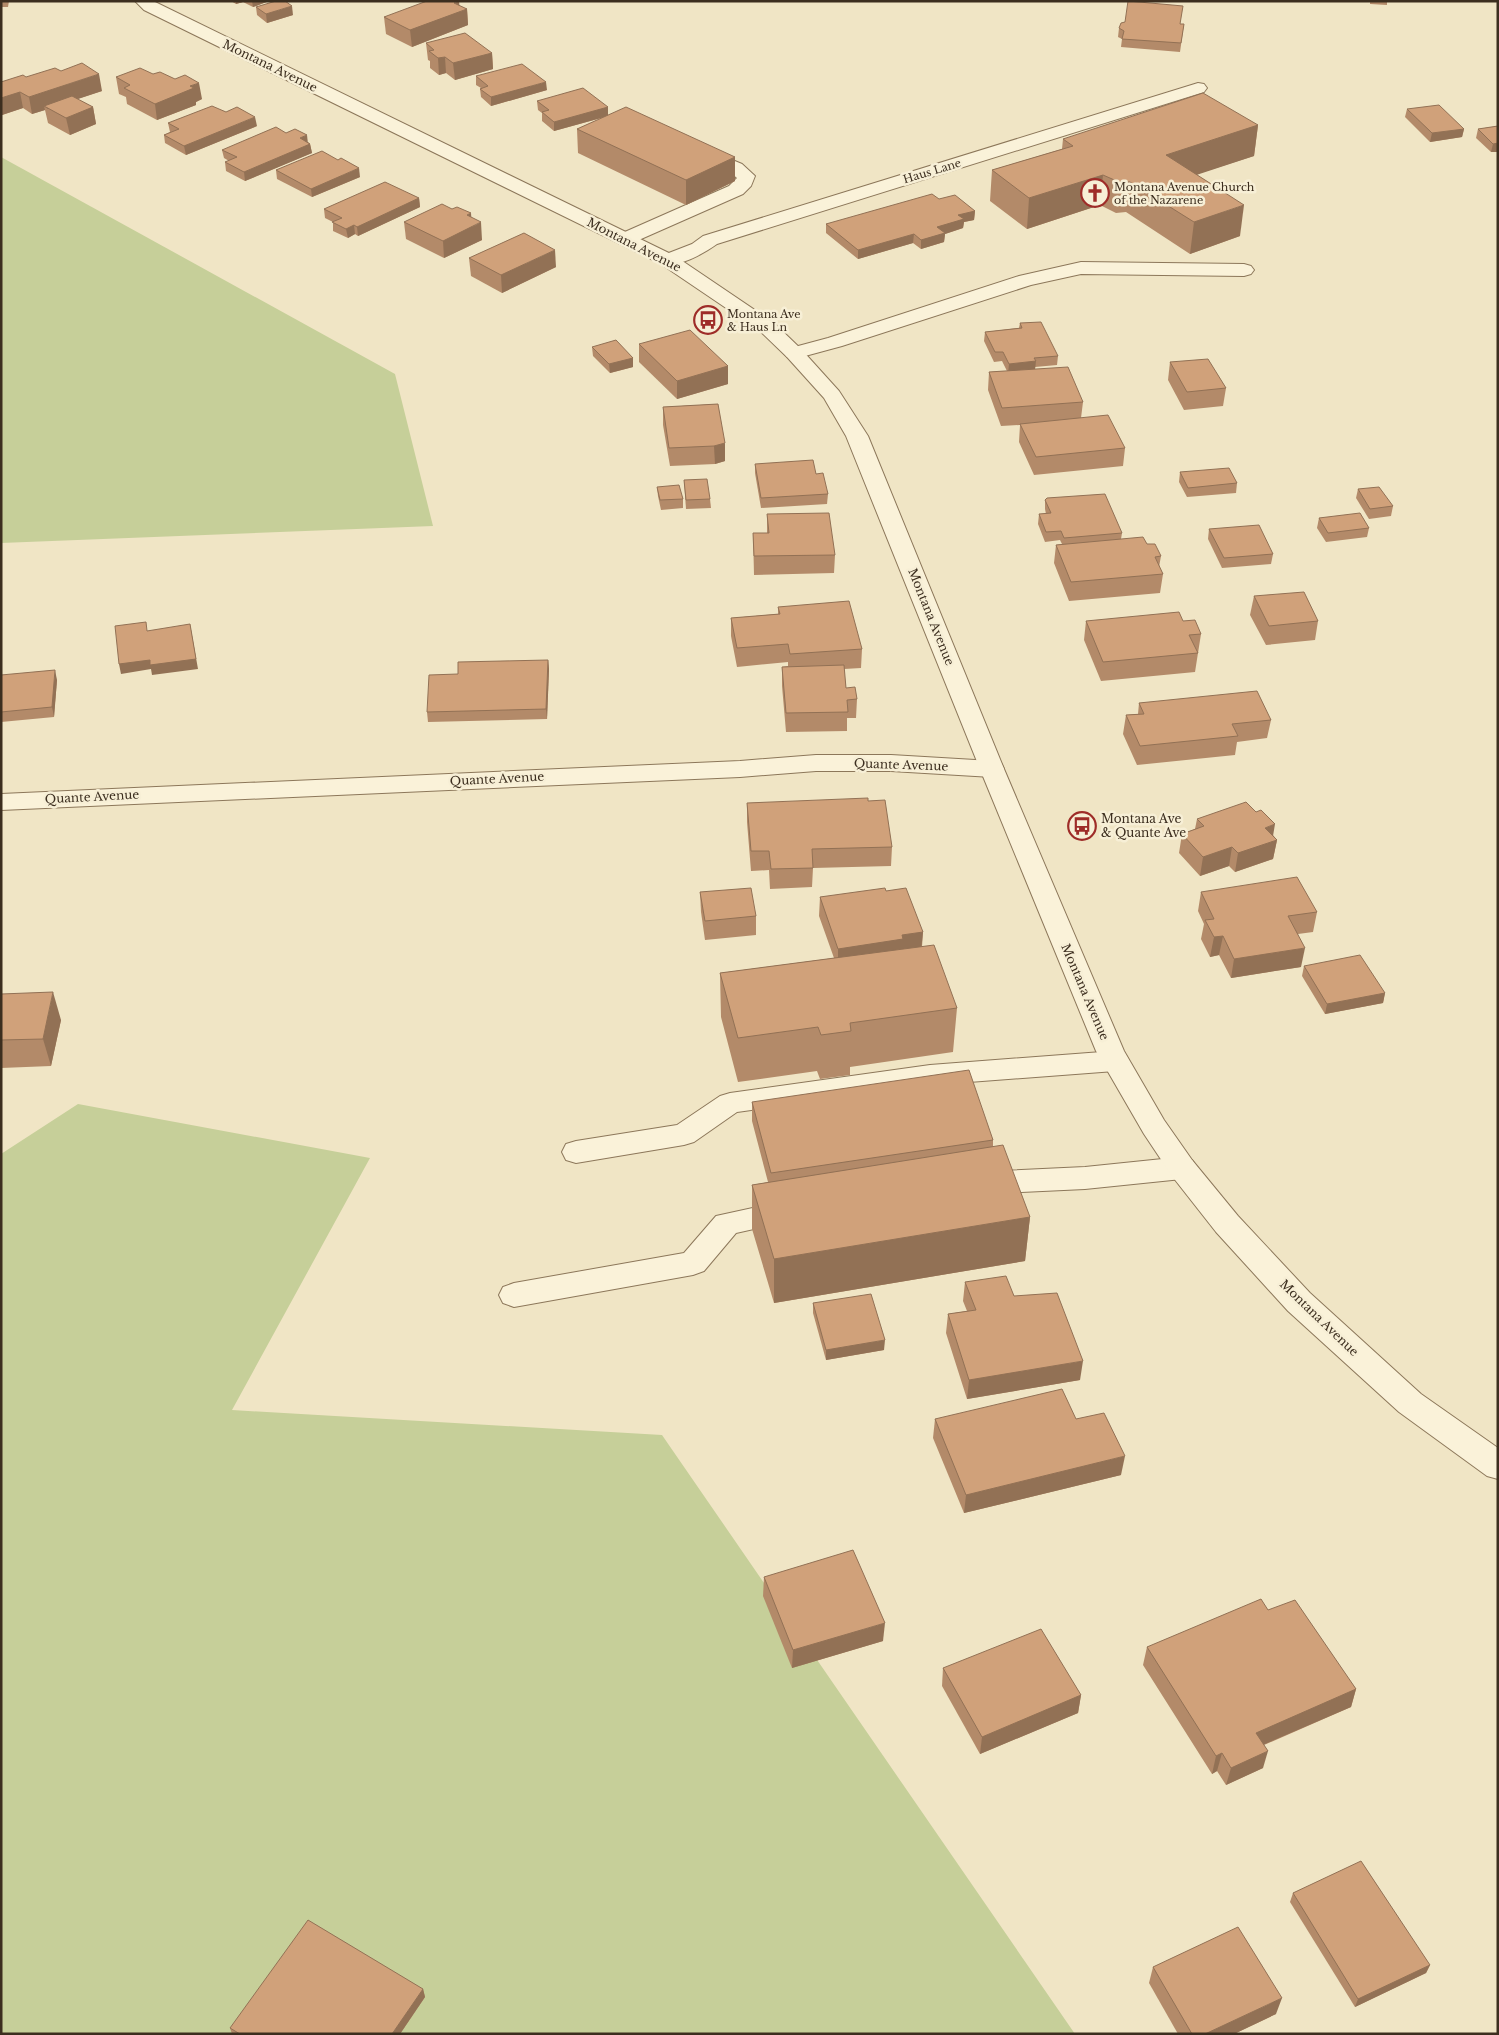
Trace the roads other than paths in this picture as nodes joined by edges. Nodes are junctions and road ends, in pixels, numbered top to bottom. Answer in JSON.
{"nodes":[{"id":1,"x":143,"y":1,"type":"edge"},
{"id":2,"x":1198,"y":88,"type":"dead end"},
{"id":3,"x":686,"y":145,"type":"edge"},
{"id":4,"x":625,"y":239,"type":"junction"},
{"id":5,"x":668,"y":260,"type":"junction"},
{"id":6,"x":1244,"y":270,"type":"dead end"},
{"id":7,"x":794,"y":353,"type":"junction"},
{"id":8,"x":992,"y":769,"type":"junction"},
{"id":9,"x":1,"y":802,"type":"edge"},
{"id":10,"x":1115,"y":1061,"type":"junction"},
{"id":11,"x":576,"y":1152,"type":"dead end"},
{"id":12,"x":1182,"y":1168,"type":"junction"},
{"id":13,"x":948,"y":1185,"type":"edge"},
{"id":14,"x":814,"y":1207,"type":"edge"},
{"id":15,"x":514,"y":1295,"type":"dead end"},
{"id":16,"x":1498,"y":1466,"type":"edge"}],
"edges":[{"from":1,"to":4,"type":"street","name":"Montana Avenue"},
{"from":2,"to":5,"type":"street","name":"Haus Lane"},
{"from":3,"to":4,"type":"street"},
{"from":4,"to":5,"type":"street","name":"Montana Avenue"},
{"from":5,"to":7,"type":"street","name":"Montana Avenue"},
{"from":6,"to":7,"type":"street"},
{"from":7,"to":8,"type":"street","name":"Montana Avenue"},
{"from":8,"to":9,"type":"street","name":"Quante Avenue"},
{"from":8,"to":10,"type":"street","name":"Montana Avenue"},
{"from":10,"to":11,"type":"street"},
{"from":10,"to":12,"type":"street","name":"Montana Avenue"},
{"from":12,"to":13,"type":"street"},
{"from":12,"to":16,"type":"street","name":"Montana Avenue"},
{"from":14,"to":15,"type":"street"}]}
